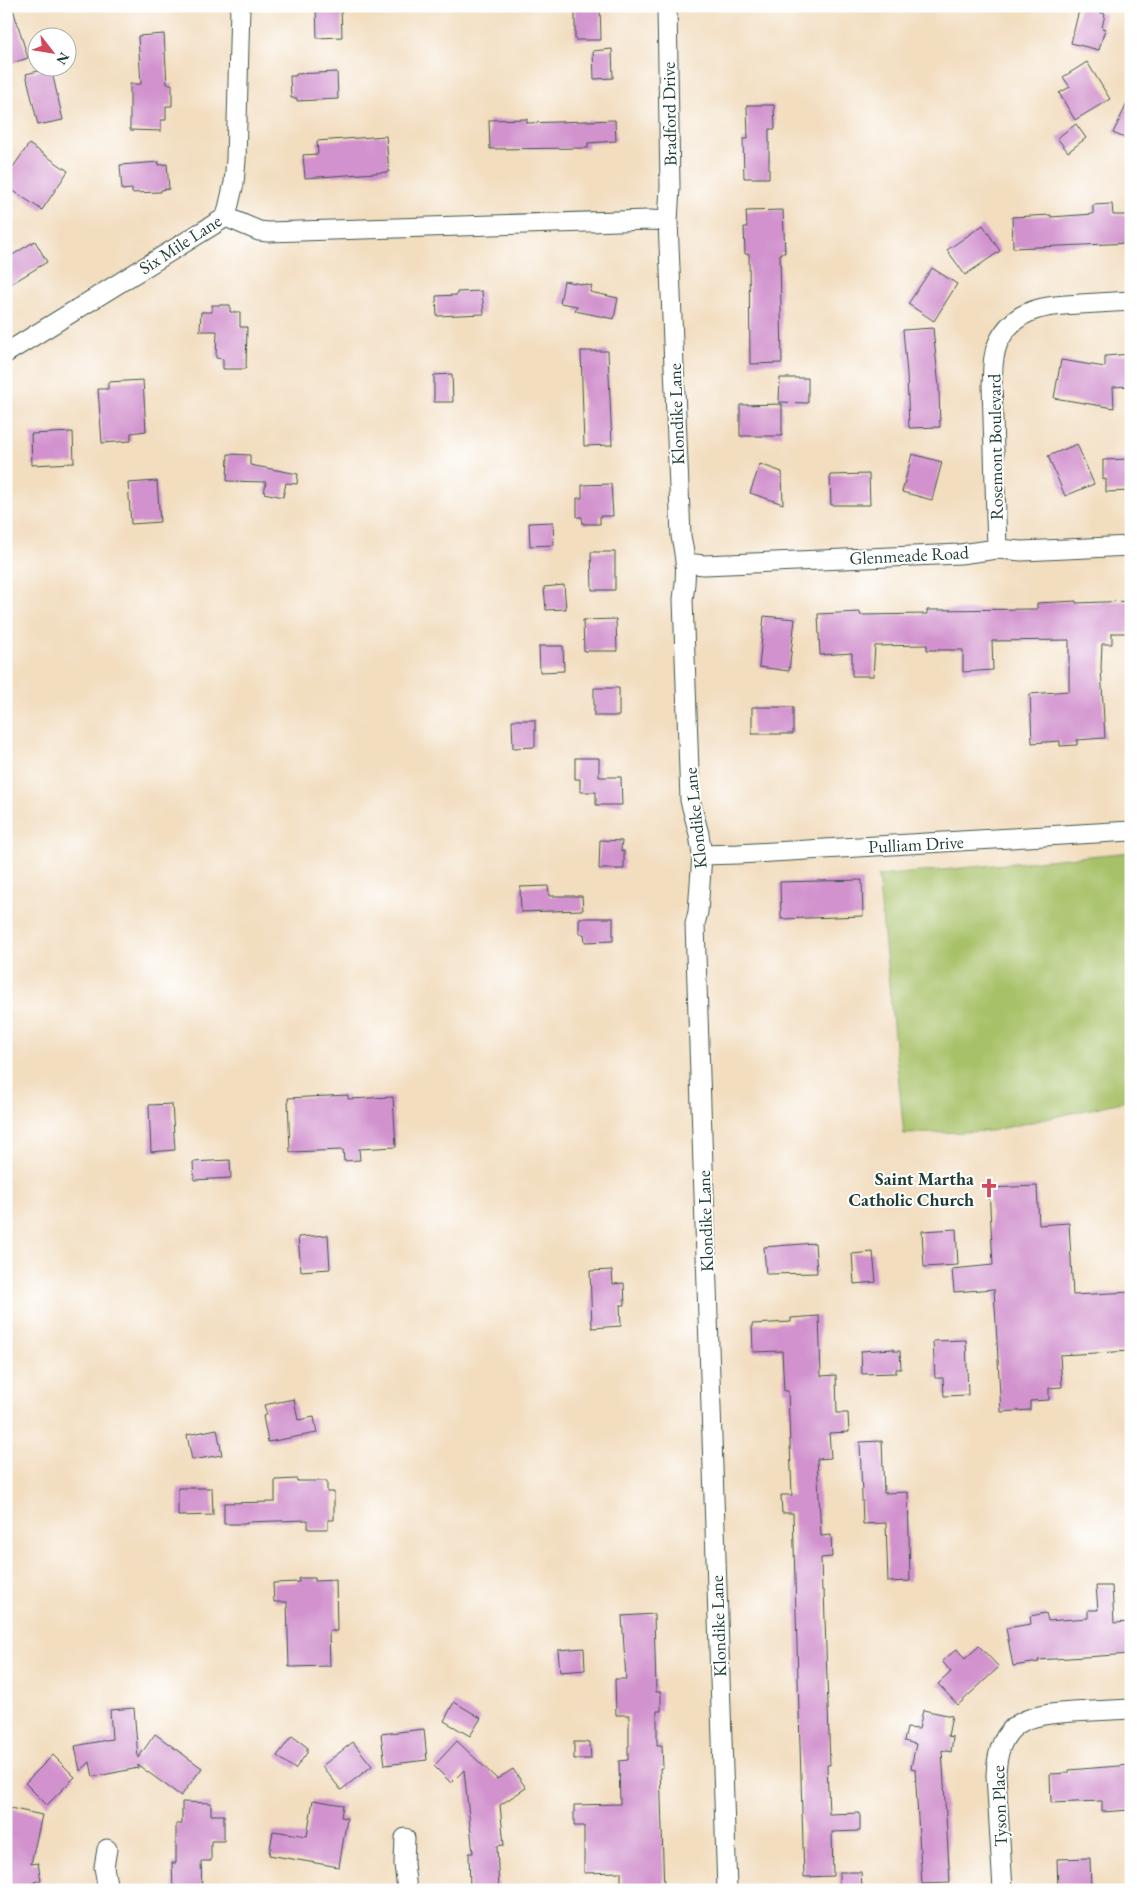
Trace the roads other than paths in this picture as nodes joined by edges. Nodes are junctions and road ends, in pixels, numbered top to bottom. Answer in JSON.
{"nodes":[{"id":1,"x":240,"y":6,"type":"edge"},
{"id":2,"x":667,"y":6,"type":"edge"},
{"id":3,"x":226,"y":217,"type":"junction"},
{"id":4,"x":668,"y":221,"type":"junction"},
{"id":5,"x":1131,"y":301,"type":"edge"},
{"id":6,"x":6,"y":353,"type":"edge"},
{"id":7,"x":1131,"y":546,"type":"edge"},
{"id":8,"x":996,"y":549,"type":"junction"},
{"id":9,"x":686,"y":563,"type":"junction"},
{"id":10,"x":1131,"y":831,"type":"edge"},
{"id":11,"x":702,"y":855,"type":"junction"},
{"id":12,"x":1131,"y":1709,"type":"edge"},
{"id":13,"x":405,"y":1838,"type":"dead end"},
{"id":14,"x":107,"y":1849,"type":"dead end"},
{"id":15,"x":108,"y":1890,"type":"edge"},
{"id":16,"x":407,"y":1890,"type":"edge"},
{"id":17,"x":727,"y":1890,"type":"edge"},
{"id":18,"x":1003,"y":1890,"type":"edge"}],
"edges":[{"from":1,"to":3,"type":"street","name":"Six Mile Lane"},
{"from":2,"to":4,"type":"street","name":"Bradford Drive"},
{"from":3,"to":4,"type":"street"},
{"from":3,"to":6,"type":"street","name":"Six Mile Lane"},
{"from":4,"to":9,"type":"street","name":"Klondike Lane"},
{"from":5,"to":8,"type":"street","name":"Rosemont Boulevard"},
{"from":7,"to":8,"type":"street","name":"Glenmeade Road"},
{"from":8,"to":9,"type":"street","name":"Glenmeade Road"},
{"from":9,"to":11,"type":"street","name":"Klondike Lane"},
{"from":10,"to":11,"type":"street","name":"Pulliam Drive"},
{"from":11,"to":17,"type":"street","name":"Klondike Lane"},
{"from":12,"to":18,"type":"street","name":"Tyson Place"},
{"from":13,"to":16,"type":"street"},
{"from":14,"to":15,"type":"street"}]}
